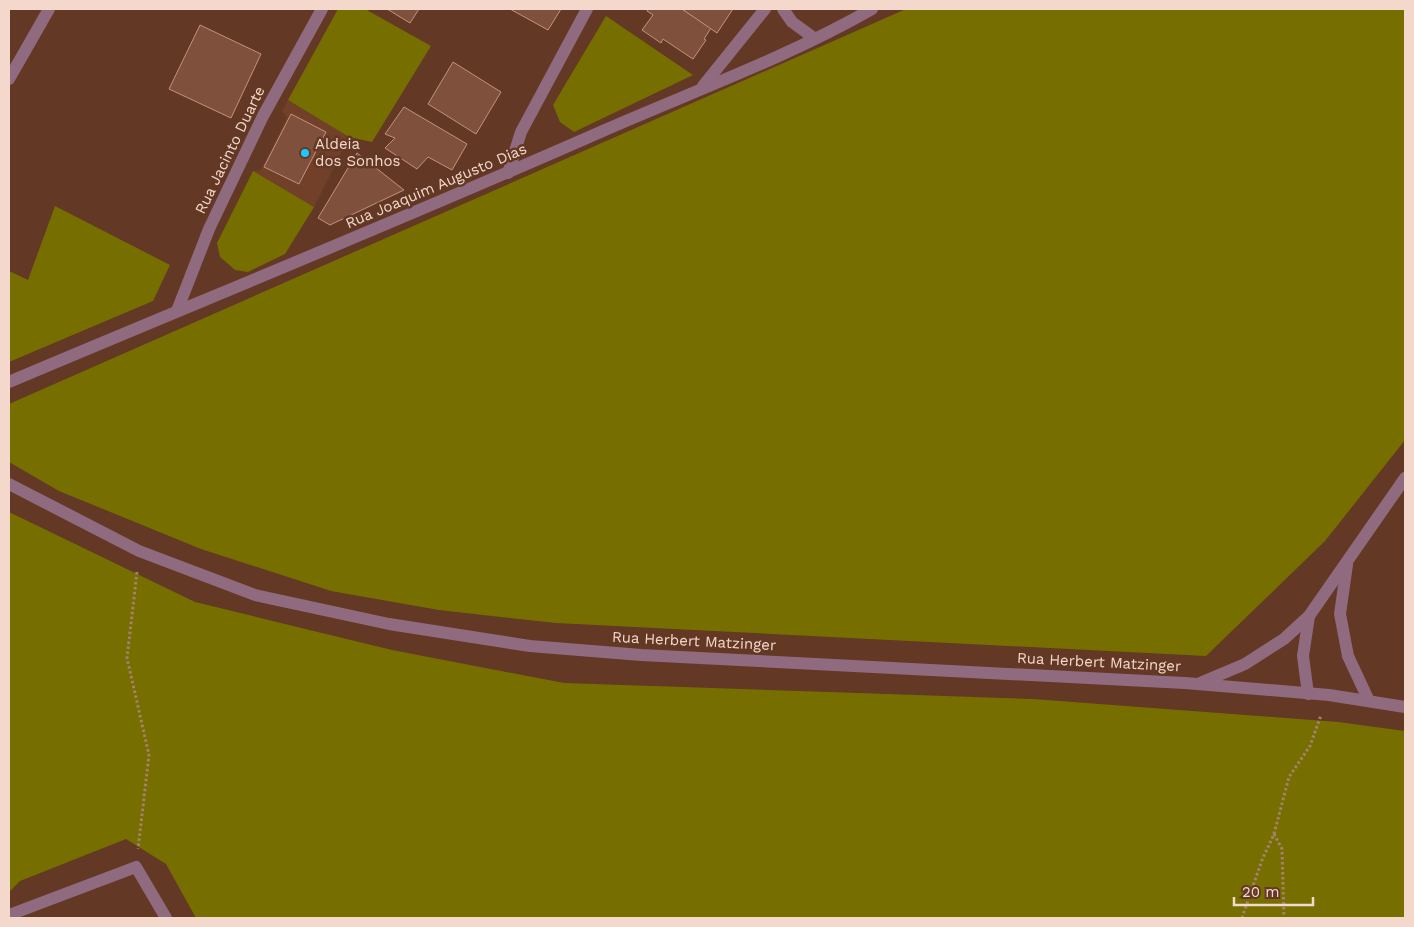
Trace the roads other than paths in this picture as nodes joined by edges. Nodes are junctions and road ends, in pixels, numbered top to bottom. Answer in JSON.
{"nodes":[{"id":1,"x":49,"y":9,"type":"edge"},
{"id":2,"x":322,"y":9,"type":"edge"},
{"id":3,"x":587,"y":9,"type":"edge"},
{"id":4,"x":766,"y":9,"type":"edge"},
{"id":5,"x":783,"y":9,"type":"edge"},
{"id":6,"x":872,"y":9,"type":"edge"},
{"id":7,"x":814,"y":38,"type":"junction"},
{"id":8,"x":9,"y":78,"type":"edge"},
{"id":9,"x":701,"y":88,"type":"junction"},
{"id":10,"x":508,"y":173,"type":"junction"},
{"id":11,"x":177,"y":311,"type":"junction"},
{"id":12,"x":9,"y":382,"type":"edge"},
{"id":13,"x":1405,"y":478,"type":"edge"},
{"id":14,"x":9,"y":484,"type":"edge"},
{"id":15,"x":1347,"y":562,"type":"junction"},
{"id":16,"x":1309,"y":616,"type":"junction"},
{"id":17,"x":1198,"y":684,"type":"junction"},
{"id":18,"x":1308,"y":694,"type":"junction"},
{"id":19,"x":1369,"y":702,"type":"junction"},
{"id":20,"x":1405,"y":707,"type":"edge"},
{"id":21,"x":9,"y":915,"type":"edge"},
{"id":22,"x":166,"y":918,"type":"edge"}],
"edges":[{"from":1,"to":8,"type":"street"},
{"from":2,"to":11,"type":"street","name":"Rua Jacinto Duarte"},
{"from":3,"to":10,"type":"street"},
{"from":4,"to":9,"type":"street"},
{"from":5,"to":7,"type":"street"},
{"from":6,"to":7,"type":"street","name":"Rua Joaquim Augusto Dias"},
{"from":7,"to":9,"type":"street","name":"Rua Joaquim Augusto Dias"},
{"from":9,"to":10,"type":"street","name":"Rua Joaquim Augusto Dias"},
{"from":10,"to":11,"type":"street","name":"Rua Joaquim Augusto Dias"},
{"from":11,"to":12,"type":"street","name":"Rua Joaquim Augusto Dias"},
{"from":13,"to":15,"type":"street"},
{"from":14,"to":17,"type":"street","name":"Rua Herbert Matzinger"},
{"from":15,"to":16,"type":"street"},
{"from":15,"to":19,"type":"street"},
{"from":16,"to":17,"type":"street"},
{"from":16,"to":18,"type":"street"},
{"from":17,"to":18,"type":"street","name":"Rua Herbert Matzinger"},
{"from":18,"to":19,"type":"street","name":"Rua Herbert Matzinger"},
{"from":19,"to":20,"type":"street","name":"Rua Herbert Matzinger"},
{"from":21,"to":22,"type":"street"}]}
